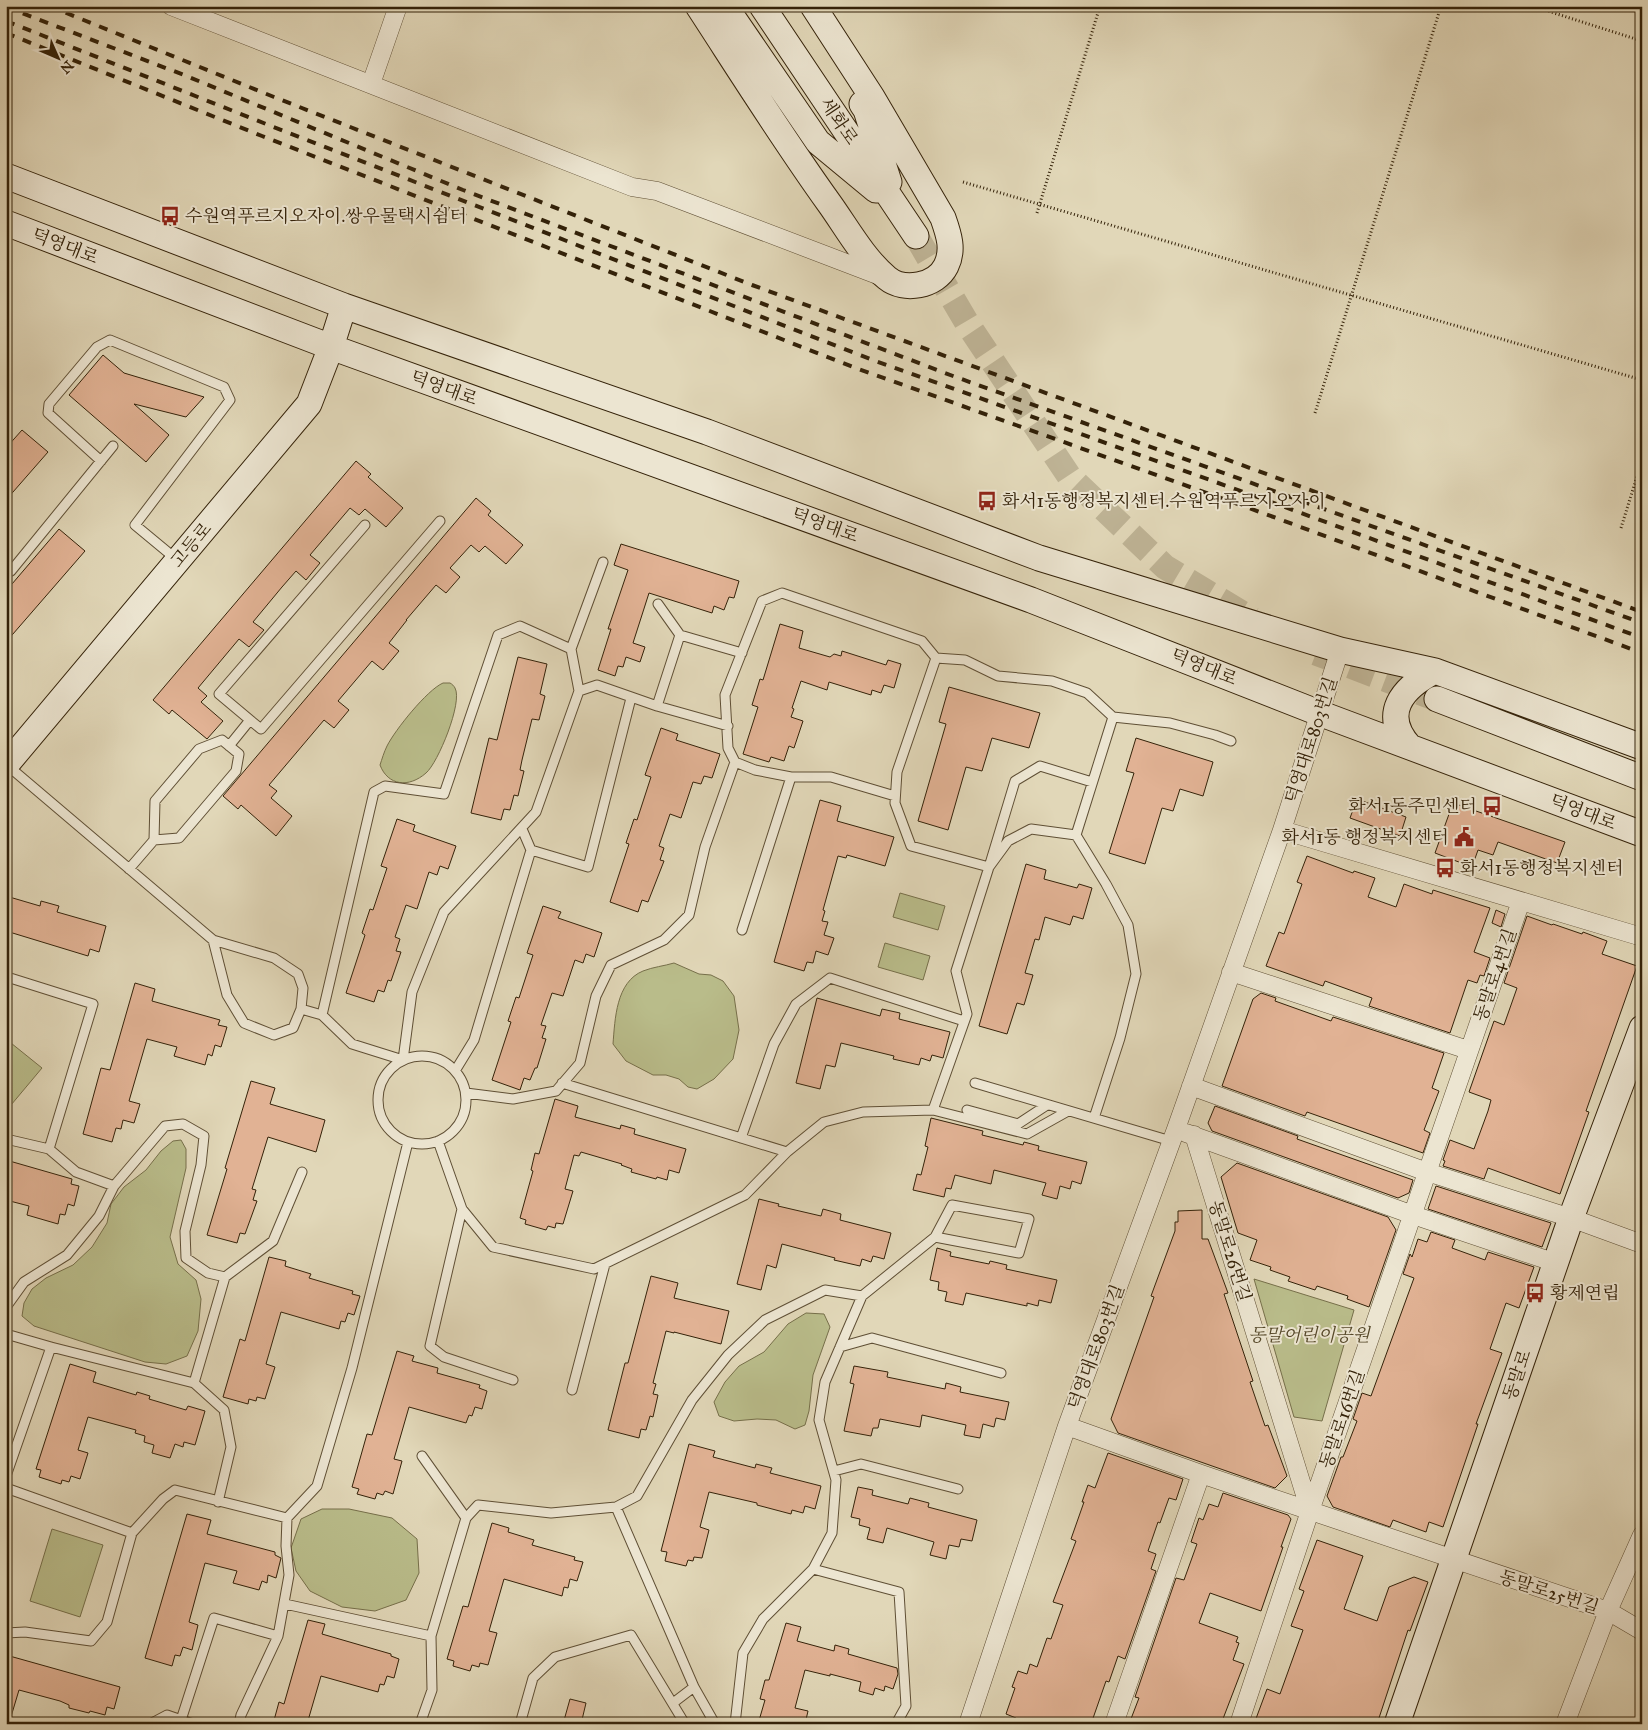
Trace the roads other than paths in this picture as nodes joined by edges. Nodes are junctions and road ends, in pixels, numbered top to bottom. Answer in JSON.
{"nodes":[{"id":1,"x":171,"y":6,"type":"edge"},
{"id":2,"x":398,"y":6,"type":"edge"},
{"id":3,"x":698,"y":6,"type":"edge"},
{"id":4,"x":725,"y":6,"type":"edge"},
{"id":5,"x":762,"y":6,"type":"edge"},
{"id":6,"x":798,"y":6,"type":"edge"},
{"id":7,"x":813,"y":6,"type":"edge"},
{"id":8,"x":371,"y":84,"type":"junction"},
{"id":9,"x":6,"y":176,"type":"edge"},
{"id":10,"x":897,"y":208,"type":"junction"},
{"id":11,"x":6,"y":223,"type":"edge"},
{"id":12,"x":916,"y":236,"type":"tunnel mouth"},
{"id":13,"x":889,"y":280,"type":"junction"},
{"id":14,"x":344,"y":306,"type":"junction"},
{"id":15,"x":331,"y":347,"type":"junction"},
{"id":16,"x":113,"y":446,"type":"dead end"},
{"id":17,"x":101,"y":461,"type":"junction"},
{"id":18,"x":440,"y":521,"type":"dead end"},
{"id":19,"x":365,"y":525,"type":"dead end"},
{"id":20,"x":178,"y":561,"type":"junction"},
{"id":21,"x":603,"y":562,"type":"dead end"},
{"id":22,"x":6,"y":574,"type":"edge"},
{"id":23,"x":658,"y":604,"type":"dead end"},
{"id":24,"x":680,"y":634,"type":"junction"},
{"id":25,"x":571,"y":649,"type":"junction"},
{"id":26,"x":1340,"y":650,"type":"junction"},
{"id":27,"x":742,"y":652,"type":"junction"},
{"id":28,"x":936,"y":658,"type":"junction"},
{"id":29,"x":1435,"y":671,"type":"junction"},
{"id":30,"x":579,"y":691,"type":"junction"},
{"id":31,"x":631,"y":698,"type":"junction"},
{"id":32,"x":1438,"y":699,"type":"tunnel mouth"},
{"id":33,"x":657,"y":706,"type":"junction"},
{"id":34,"x":1319,"y":713,"type":"junction"},
{"id":35,"x":1113,"y":717,"type":"junction"},
{"id":36,"x":250,"y":720,"type":"junction"},
{"id":37,"x":728,"y":726,"type":"junction"},
{"id":38,"x":1231,"y":741,"type":"dead end"},
{"id":39,"x":230,"y":746,"type":"junction"},
{"id":40,"x":1642,"y":746,"type":"edge"},
{"id":41,"x":1410,"y":747,"type":"junction"},
{"id":42,"x":735,"y":762,"type":"junction"},
{"id":43,"x":6,"y":765,"type":"edge"},
{"id":44,"x":791,"y":778,"type":"junction"},
{"id":45,"x":1642,"y":778,"type":"edge"},
{"id":46,"x":1092,"y":782,"type":"junction"},
{"id":47,"x":895,"y":796,"type":"junction"},
{"id":48,"x":522,"y":829,"type":"junction"},
{"id":49,"x":1282,"y":830,"type":"junction"},
{"id":50,"x":1642,"y":834,"type":"edge"},
{"id":51,"x":1076,"y":836,"type":"junction"},
{"id":52,"x":154,"y":840,"type":"junction"},
{"id":53,"x":531,"y":850,"type":"junction"},
{"id":54,"x":989,"y":866,"type":"junction"},
{"id":55,"x":129,"y":869,"type":"junction"},
{"id":56,"x":1521,"y":901,"type":"junction"},
{"id":57,"x":742,"y":930,"type":"dead end"},
{"id":58,"x":1642,"y":937,"type":"edge"},
{"id":59,"x":212,"y":940,"type":"junction"},
{"id":60,"x":1231,"y":972,"type":"junction"},
{"id":61,"x":6,"y":980,"type":"edge"},
{"id":62,"x":301,"y":1009,"type":"junction"},
{"id":63,"x":322,"y":1015,"type":"junction"},
{"id":64,"x":964,"y":1021,"type":"junction"},
{"id":65,"x":1642,"y":1028,"type":"edge"},
{"id":66,"x":1468,"y":1050,"type":"junction"},
{"id":67,"x":403,"y":1060,"type":"junction"},
{"id":68,"x":455,"y":1071,"type":"junction"},
{"id":69,"x":562,"y":1083,"type":"junction"},
{"id":70,"x":975,"y":1083,"type":"dead end"},
{"id":71,"x":1192,"y":1086,"type":"junction"},
{"id":72,"x":466,"y":1093,"type":"junction"},
{"id":73,"x":1047,"y":1105,"type":"junction"},
{"id":74,"x":933,"y":1110,"type":"junction"},
{"id":75,"x":967,"y":1110,"type":"dead end"},
{"id":76,"x":1068,"y":1111,"type":"junction"},
{"id":77,"x":1094,"y":1118,"type":"junction"},
{"id":78,"x":1174,"y":1135,"type":"junction"},
{"id":79,"x":1194,"y":1135,"type":"junction"},
{"id":80,"x":741,"y":1138,"type":"junction"},
{"id":81,"x":6,"y":1139,"type":"edge"},
{"id":82,"x":438,"y":1141,"type":"junction"},
{"id":83,"x":408,"y":1142,"type":"junction"},
{"id":84,"x":49,"y":1149,"type":"junction"},
{"id":85,"x":787,"y":1152,"type":"junction"},
{"id":86,"x":302,"y":1172,"type":"dead end"},
{"id":87,"x":1427,"y":1172,"type":"junction"},
{"id":88,"x":114,"y":1186,"type":"junction"},
{"id":89,"x":462,"y":1209,"type":"junction"},
{"id":90,"x":1413,"y":1215,"type":"junction"},
{"id":91,"x":1571,"y":1218,"type":"junction"},
{"id":92,"x":935,"y":1237,"type":"junction"},
{"id":93,"x":1642,"y":1244,"type":"edge"},
{"id":94,"x":1556,"y":1263,"type":"junction"},
{"id":95,"x":605,"y":1264,"type":"junction"},
{"id":96,"x":226,"y":1277,"type":"junction"},
{"id":97,"x":862,"y":1296,"type":"junction"},
{"id":98,"x":6,"y":1307,"type":"edge"},
{"id":99,"x":6,"y":1334,"type":"edge"},
{"id":100,"x":51,"y":1347,"type":"junction"},
{"id":101,"x":840,"y":1347,"type":"junction"},
{"id":102,"x":1001,"y":1373,"type":"dead end"},
{"id":103,"x":513,"y":1380,"type":"dead end"},
{"id":104,"x":194,"y":1383,"type":"junction"},
{"id":105,"x":572,"y":1390,"type":"dead end"},
{"id":106,"x":1067,"y":1426,"type":"junction"},
{"id":107,"x":422,"y":1456,"type":"dead end"},
{"id":108,"x":834,"y":1471,"type":"junction"},
{"id":109,"x":1201,"y":1474,"type":"junction"},
{"id":110,"x":6,"y":1476,"type":"edge"},
{"id":111,"x":6,"y":1488,"type":"edge"},
{"id":112,"x":958,"y":1489,"type":"dead end"},
{"id":113,"x":218,"y":1502,"type":"junction"},
{"id":114,"x":616,"y":1507,"type":"junction"},
{"id":115,"x":1310,"y":1510,"type":"junction"},
{"id":116,"x":287,"y":1518,"type":"junction"},
{"id":117,"x":466,"y":1518,"type":"junction"},
{"id":118,"x":132,"y":1533,"type":"junction"},
{"id":119,"x":1642,"y":1535,"type":"edge"},
{"id":120,"x":1453,"y":1560,"type":"junction"},
{"id":121,"x":813,"y":1569,"type":"junction"},
{"id":122,"x":285,"y":1604,"type":"junction"},
{"id":123,"x":1608,"y":1611,"type":"junction"},
{"id":124,"x":1642,"y":1631,"type":"edge"},
{"id":125,"x":6,"y":1633,"type":"edge"},
{"id":126,"x":278,"y":1636,"type":"junction"},
{"id":127,"x":431,"y":1636,"type":"junction"},
{"id":128,"x":694,"y":1687,"type":"junction"},
{"id":129,"x":673,"y":1703,"type":"junction"},
{"id":130,"x":181,"y":1720,"type":"junction"},
{"id":131,"x":973,"y":1722,"type":"edge"},
{"id":132,"x":150,"y":1724,"type":"edge"},
{"id":133,"x":193,"y":1724,"type":"edge"},
{"id":134,"x":239,"y":1724,"type":"edge"},
{"id":135,"x":420,"y":1724,"type":"edge"},
{"id":136,"x":520,"y":1724,"type":"edge"},
{"id":137,"x":686,"y":1724,"type":"edge"},
{"id":138,"x":714,"y":1724,"type":"edge"},
{"id":139,"x":735,"y":1724,"type":"edge"},
{"id":140,"x":896,"y":1724,"type":"edge"},
{"id":141,"x":1114,"y":1724,"type":"edge"},
{"id":142,"x":1239,"y":1724,"type":"edge"},
{"id":143,"x":1397,"y":1724,"type":"edge"},
{"id":144,"x":1564,"y":1724,"type":"edge"}],
"edges":[{"from":1,"to":8,"type":"street"},
{"from":2,"to":8,"type":"street"},
{"from":3,"to":13,"type":"main road"},
{"from":4,"to":10,"type":"main road"},
{"from":5,"to":10,"type":"main road","name":"세화로"},
{"from":6,"to":10,"type":"main road"},
{"from":7,"to":13,"type":"main road"},
{"from":8,"to":13,"type":"street"},
{"from":9,"to":14,"type":"main road"},
{"from":10,"to":12,"type":"main road","name":"세화로"},
{"from":11,"to":15,"type":"main road","name":"덕영대로"},
{"from":14,"to":15,"type":"main road","name":"고등로"},
{"from":14,"to":26,"type":"main road"},
{"from":15,"to":20,"type":"main road","name":"고등로"},
{"from":15,"to":34,"type":"main road","name":"덕영대로"},
{"from":16,"to":17,"type":"lane"},
{"from":17,"to":20,"type":"lane"},
{"from":17,"to":22,"type":"lane"},
{"from":18,"to":36,"type":"lane"},
{"from":19,"to":36,"type":"lane"},
{"from":20,"to":43,"type":"main road","name":"고등로"},
{"from":21,"to":25,"type":"lane"},
{"from":23,"to":24,"type":"lane"},
{"from":24,"to":27,"type":"lane"},
{"from":24,"to":33,"type":"lane"},
{"from":25,"to":30,"type":"lane"},
{"from":25,"to":63,"type":"lane"},
{"from":26,"to":29,"type":"main road"},
{"from":26,"to":34,"type":"street","name":"덕영대로803번길"},
{"from":27,"to":28,"type":"lane"},
{"from":27,"to":37,"type":"lane"},
{"from":28,"to":35,"type":"lane"},
{"from":28,"to":47,"type":"lane"},
{"from":29,"to":40,"type":"main road"},
{"from":29,"to":41,"type":"main road"},
{"from":30,"to":31,"type":"lane"},
{"from":30,"to":48,"type":"lane"},
{"from":31,"to":33,"type":"lane"},
{"from":31,"to":53,"type":"lane"},
{"from":32,"to":45,"type":"main road"},
{"from":33,"to":37,"type":"lane"},
{"from":34,"to":41,"type":"main road","name":"덕영대로"},
{"from":34,"to":49,"type":"street","name":"덕영대로803번길"},
{"from":35,"to":38,"type":"lane"},
{"from":35,"to":46,"type":"lane"},
{"from":36,"to":39,"type":"lane"},
{"from":37,"to":42,"type":"lane"},
{"from":39,"to":52,"type":"lane"},
{"from":39,"to":52,"type":"lane"},
{"from":41,"to":50,"type":"main road","name":"덕영대로"},
{"from":42,"to":44,"type":"lane"},
{"from":42,"to":69,"type":"lane"},
{"from":43,"to":55,"type":"lane"},
{"from":44,"to":47,"type":"lane"},
{"from":44,"to":57,"type":"lane"},
{"from":46,"to":51,"type":"lane"},
{"from":46,"to":54,"type":"lane"},
{"from":47,"to":54,"type":"lane"},
{"from":48,"to":53,"type":"lane"},
{"from":48,"to":67,"type":"lane"},
{"from":49,"to":56,"type":"street"},
{"from":49,"to":60,"type":"street","name":"덕영대로803번길"},
{"from":51,"to":54,"type":"lane"},
{"from":51,"to":77,"type":"lane"},
{"from":52,"to":55,"type":"lane"},
{"from":53,"to":68,"type":"lane"},
{"from":54,"to":64,"type":"lane"},
{"from":55,"to":59,"type":"lane"},
{"from":56,"to":58,"type":"street"},
{"from":56,"to":66,"type":"street","name":"동말로4번길"},
{"from":59,"to":62,"type":"lane"},
{"from":59,"to":62,"type":"lane"},
{"from":60,"to":66,"type":"street"},
{"from":60,"to":71,"type":"street","name":"덕영대로803번길"},
{"from":61,"to":84,"type":"lane"},
{"from":62,"to":63,"type":"lane"},
{"from":63,"to":67,"type":"lane"},
{"from":64,"to":74,"type":"lane"},
{"from":64,"to":80,"type":"lane"},
{"from":65,"to":91,"type":"main road","name":"동말로"},
{"from":66,"to":87,"type":"street","name":"동말로16번길"},
{"from":67,"to":68,"type":"lane"},
{"from":67,"to":83,"type":"lane"},
{"from":68,"to":72,"type":"lane"},
{"from":69,"to":72,"type":"lane"},
{"from":69,"to":80,"type":"lane"},
{"from":70,"to":73,"type":"lane"},
{"from":71,"to":78,"type":"street","name":"덕영대로803번길"},
{"from":71,"to":87,"type":"street"},
{"from":72,"to":82,"type":"lane"},
{"from":73,"to":75,"type":"lane"},
{"from":73,"to":76,"type":"lane"},
{"from":74,"to":76,"type":"lane"},
{"from":74,"to":85,"type":"lane"},
{"from":76,"to":77,"type":"lane"},
{"from":77,"to":78,"type":"lane"},
{"from":78,"to":79,"type":"street"},
{"from":78,"to":106,"type":"street","name":"덕영대로803번길"},
{"from":79,"to":90,"type":"street"},
{"from":79,"to":115,"type":"street","name":"동말로26번길"},
{"from":80,"to":85,"type":"lane"},
{"from":81,"to":84,"type":"lane"},
{"from":82,"to":83,"type":"lane"},
{"from":82,"to":89,"type":"lane"},
{"from":83,"to":116,"type":"lane"},
{"from":84,"to":88,"type":"lane"},
{"from":85,"to":95,"type":"lane"},
{"from":86,"to":96,"type":"lane"},
{"from":87,"to":90,"type":"street","name":"동말로16번길"},
{"from":87,"to":91,"type":"street"},
{"from":88,"to":96,"type":"lane"},
{"from":88,"to":98,"type":"lane"},
{"from":89,"to":95,"type":"lane"},
{"from":89,"to":103,"type":"lane"},
{"from":90,"to":94,"type":"street"},
{"from":90,"to":115,"type":"street","name":"동말로16번길"},
{"from":91,"to":93,"type":"street"},
{"from":91,"to":94,"type":"main road","name":"동말로"},
{"from":92,"to":92,"type":"lane"},
{"from":92,"to":97,"type":"lane"},
{"from":94,"to":120,"type":"main road","name":"동말로"},
{"from":95,"to":105,"type":"lane"},
{"from":96,"to":104,"type":"lane"},
{"from":97,"to":101,"type":"lane"},
{"from":97,"to":114,"type":"lane"},
{"from":99,"to":100,"type":"lane"},
{"from":100,"to":104,"type":"lane"},
{"from":100,"to":110,"type":"lane"},
{"from":101,"to":102,"type":"lane"},
{"from":101,"to":108,"type":"lane"},
{"from":104,"to":113,"type":"lane"},
{"from":106,"to":109,"type":"street"},
{"from":106,"to":131,"type":"street","name":"덕영대로803번길"},
{"from":107,"to":117,"type":"lane"},
{"from":108,"to":112,"type":"lane"},
{"from":108,"to":121,"type":"lane"},
{"from":109,"to":115,"type":"street"},
{"from":109,"to":141,"type":"street"},
{"from":111,"to":118,"type":"lane"},
{"from":113,"to":116,"type":"lane"},
{"from":113,"to":118,"type":"lane"},
{"from":114,"to":117,"type":"lane"},
{"from":114,"to":128,"type":"lane"},
{"from":115,"to":120,"type":"street"},
{"from":115,"to":142,"type":"street"},
{"from":116,"to":122,"type":"lane"},
{"from":117,"to":127,"type":"lane"},
{"from":118,"to":125,"type":"lane"},
{"from":119,"to":123,"type":"street"},
{"from":120,"to":123,"type":"street","name":"동말로25번길"},
{"from":120,"to":143,"type":"main road","name":"동말로"},
{"from":121,"to":139,"type":"lane"},
{"from":121,"to":140,"type":"lane"},
{"from":122,"to":126,"type":"lane"},
{"from":122,"to":127,"type":"lane"},
{"from":123,"to":124,"type":"street","name":"동말로25번길"},
{"from":123,"to":144,"type":"street"},
{"from":126,"to":130,"type":"lane"},
{"from":126,"to":134,"type":"lane"},
{"from":127,"to":135,"type":"lane"},
{"from":128,"to":129,"type":"lane"},
{"from":128,"to":138,"type":"lane"},
{"from":129,"to":136,"type":"lane"},
{"from":129,"to":137,"type":"lane"},
{"from":130,"to":132,"type":"lane"},
{"from":130,"to":133,"type":"lane"}]}
